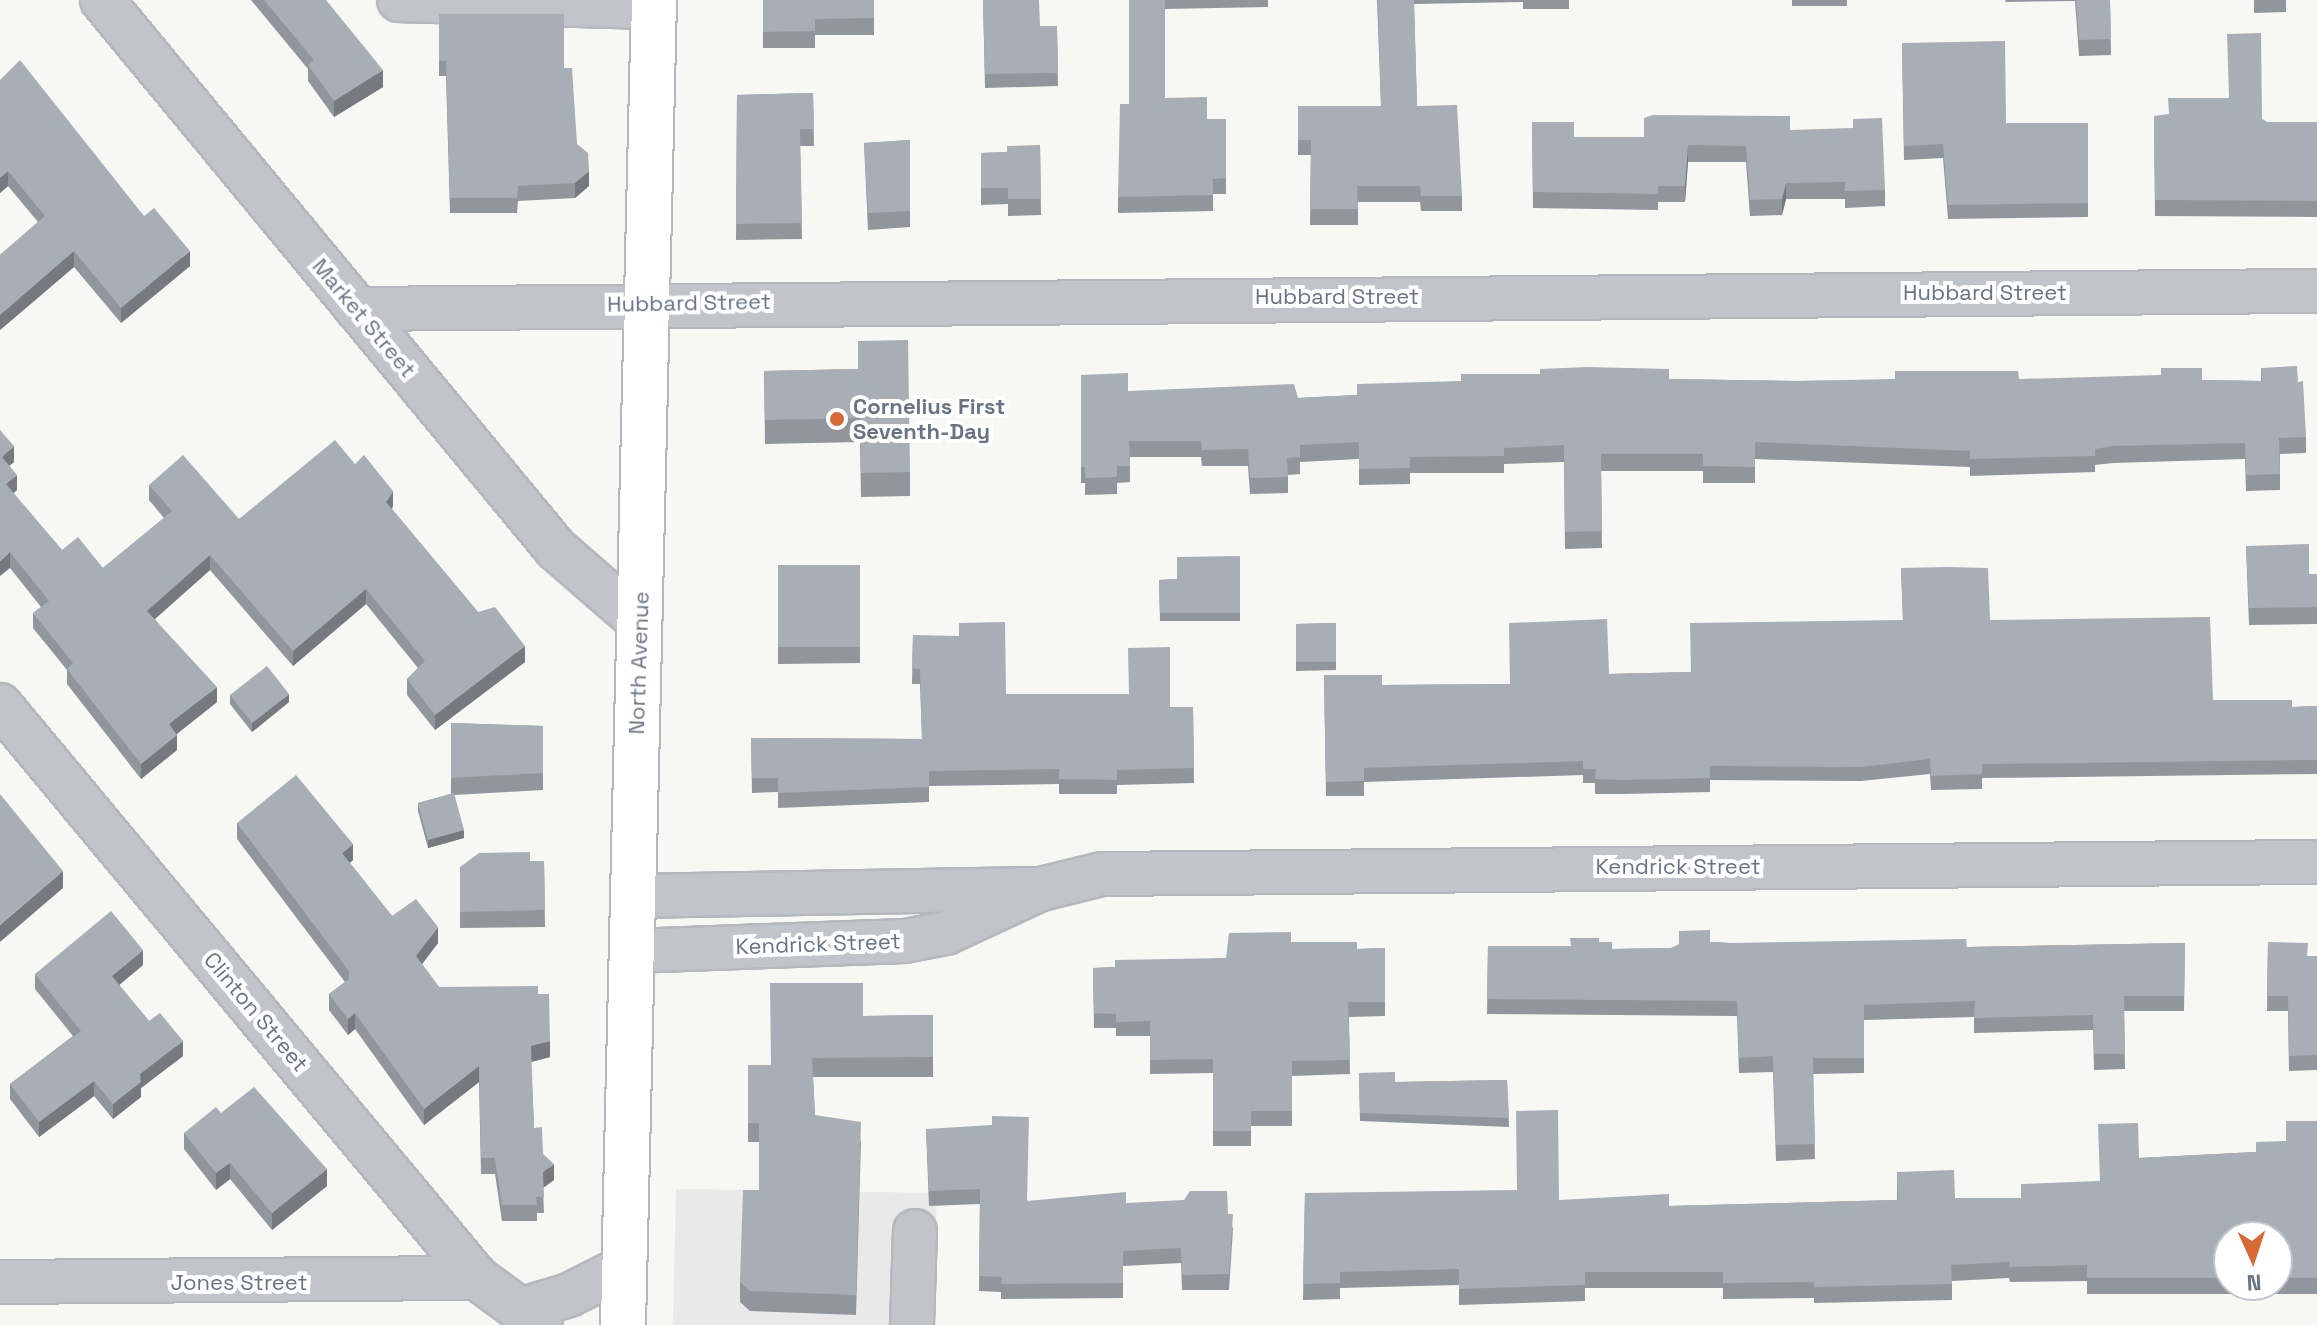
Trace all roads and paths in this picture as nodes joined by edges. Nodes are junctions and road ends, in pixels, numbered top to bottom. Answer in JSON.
{"nodes":[{"id":1,"x":102,"y":0,"type":"edge"},
{"id":2,"x":399,"y":0,"type":"edge"},
{"id":3,"x":654,"y":4,"type":"edge"},
{"id":4,"x":2317,"y":291,"type":"edge"},
{"id":5,"x":650,"y":304,"type":"junction"},
{"id":6,"x":357,"y":309,"type":"junction"},
{"id":7,"x":640,"y":622,"type":"junction"},
{"id":8,"x":0,"y":705,"type":"edge"},
{"id":9,"x":2317,"y":862,"type":"edge"},
{"id":10,"x":1041,"y":889,"type":"junction"},
{"id":11,"x":633,"y":896,"type":"junction"},
{"id":12,"x":631,"y":951,"type":"junction"},
{"id":13,"x":915,"y":1231,"type":"dead end"},
{"id":14,"x":623,"y":1268,"type":"junction"},
{"id":15,"x":477,"y":1278,"type":"junction"},
{"id":16,"x":0,"y":1282,"type":"edge"},
{"id":17,"x":530,"y":1318,"type":"edge"},
{"id":18,"x":623,"y":1325,"type":"edge"},
{"id":19,"x":912,"y":1325,"type":"edge"}],
"edges":[{"from":1,"to":6,"type":"street","name":"Market Street"},
{"from":2,"to":3,"type":"street"},
{"from":3,"to":5,"type":"main road","name":"North Avenue"},
{"from":4,"to":5,"type":"street","name":"Hubbard Street"},
{"from":5,"to":6,"type":"street","name":"Hubbard Street"},
{"from":5,"to":7,"type":"main road","name":"North Avenue"},
{"from":6,"to":7,"type":"street","name":"Market Street"},
{"from":7,"to":11,"type":"main road","name":"North Avenue"},
{"from":8,"to":15,"type":"street","name":"Clinton Street"},
{"from":9,"to":10,"type":"street","name":"Kendrick Street"},
{"from":10,"to":11,"type":"street","name":"Kendrick Street"},
{"from":10,"to":12,"type":"street","name":"Kendrick Street"},
{"from":11,"to":12,"type":"main road","name":"North Avenue"},
{"from":12,"to":14,"type":"main road","name":"North Avenue"},
{"from":13,"to":19,"type":"street"},
{"from":14,"to":17,"type":"street"},
{"from":14,"to":18,"type":"main road","name":"North Avenue"},
{"from":15,"to":16,"type":"street","name":"Jones Street"},
{"from":15,"to":17,"type":"street","name":"Clinton Street"}]}
